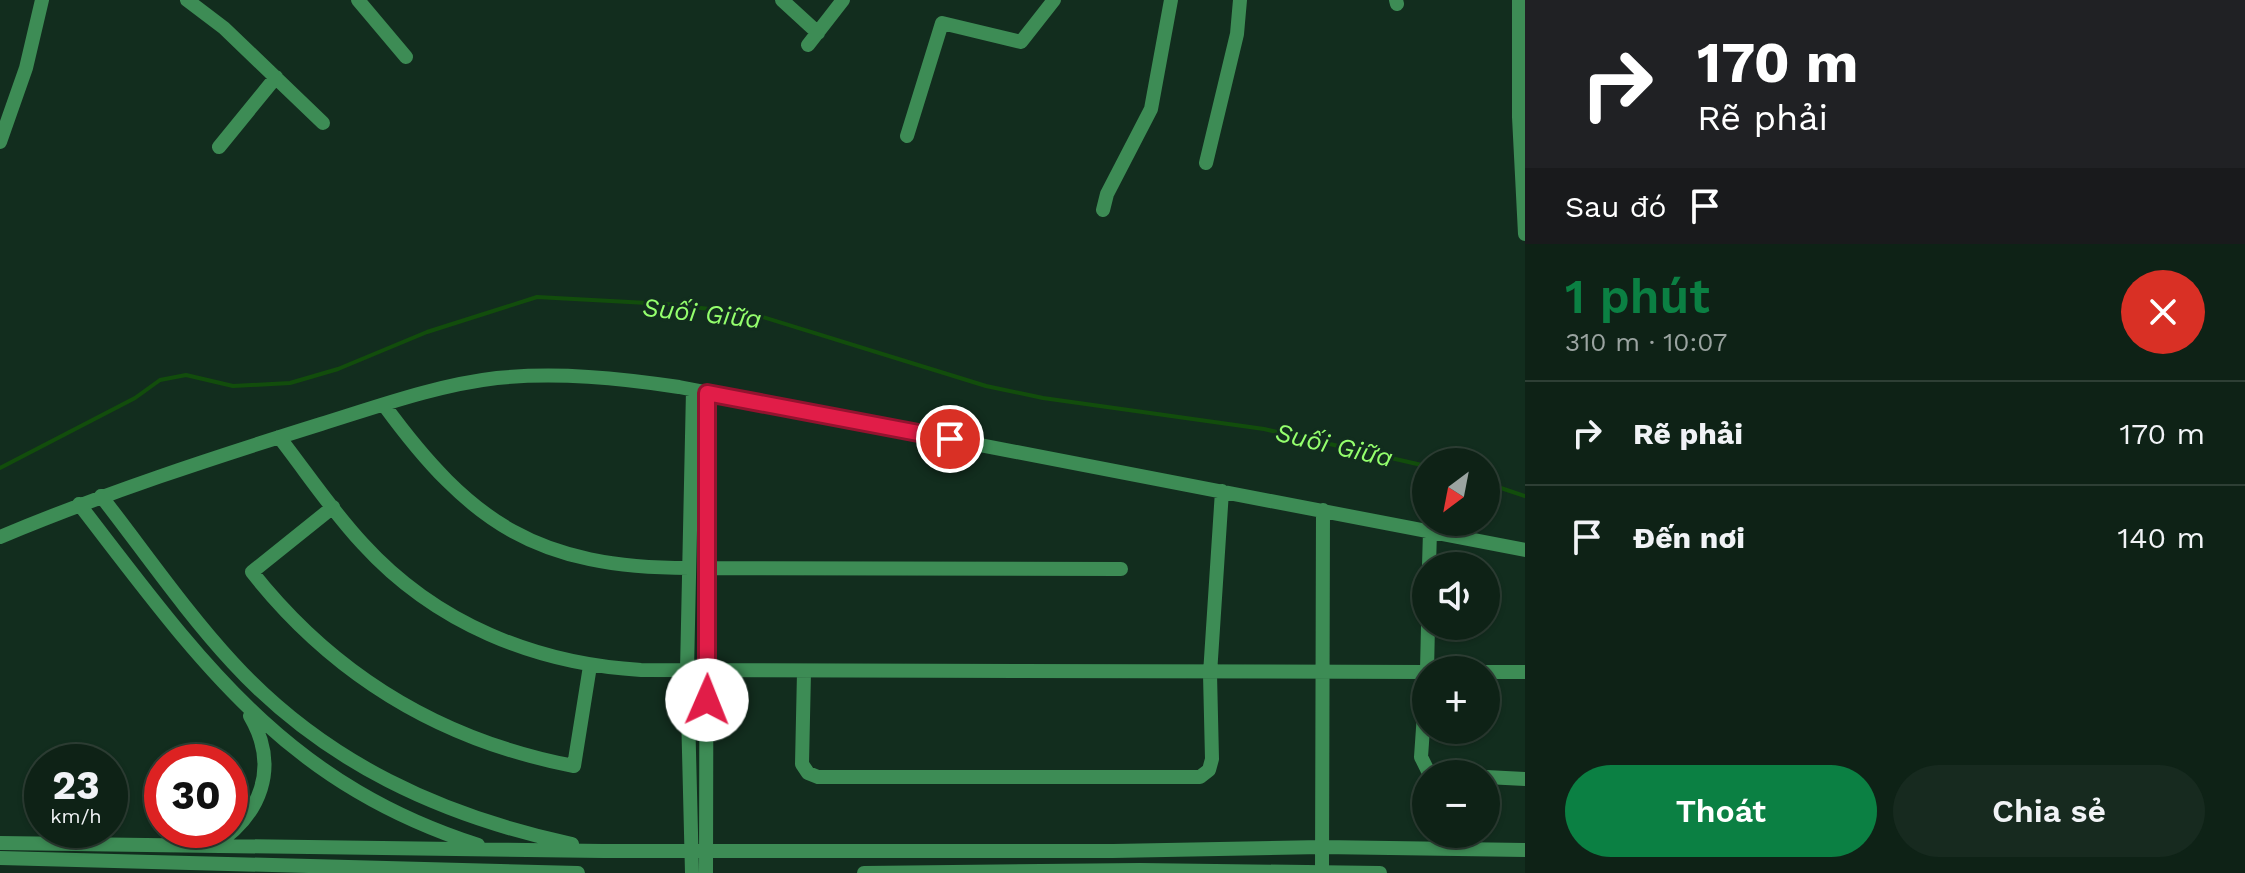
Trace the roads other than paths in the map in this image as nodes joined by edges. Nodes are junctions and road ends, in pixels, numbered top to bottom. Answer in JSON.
{"nodes":[{"id":1,"x":42,"y":0,"type":"edge"},
{"id":2,"x":187,"y":0,"type":"edge"},
{"id":3,"x":358,"y":0,"type":"edge"},
{"id":4,"x":782,"y":0,"type":"edge"},
{"id":5,"x":843,"y":0,"type":"edge"},
{"id":6,"x":1054,"y":0,"type":"edge"},
{"id":7,"x":1171,"y":0,"type":"edge"},
{"id":8,"x":1240,"y":0,"type":"edge"},
{"id":9,"x":1519,"y":0,"type":"edge"},
{"id":10,"x":818,"y":33,"type":"junction"},
{"id":11,"x":808,"y":45,"type":"dead end"},
{"id":12,"x":406,"y":57,"type":"dead end"},
{"id":13,"x":276,"y":77,"type":"junction"},
{"id":14,"x":323,"y":123,"type":"dead end"},
{"id":15,"x":3,"y":136,"type":"edge"},
{"id":16,"x":907,"y":136,"type":"dead end"},
{"id":17,"x":219,"y":147,"type":"dead end"},
{"id":18,"x":1206,"y":163,"type":"dead end"},
{"id":19,"x":1103,"y":210,"type":"dead end"},
{"id":20,"x":1525,"y":234,"type":"edge"},
{"id":21,"x":700,"y":392,"type":"junction"},
{"id":22,"x":384,"y":405,"type":"junction"},
{"id":23,"x":279,"y":437,"type":"junction"},
{"id":24,"x":1222,"y":491,"type":"junction"},
{"id":25,"x":101,"y":496,"type":"junction"},
{"id":26,"x":79,"y":504,"type":"junction"},
{"id":27,"x":333,"y":507,"type":"junction"},
{"id":28,"x":1323,"y":510,"type":"junction"},
{"id":29,"x":1412,"y":527,"type":"edge"},
{"id":30,"x":1455,"y":536,"type":"edge"},
{"id":31,"x":0,"y":537,"type":"edge"},
{"id":32,"x":1525,"y":550,"type":"edge"},
{"id":33,"x":689,"y":568,"type":"junction"},
{"id":34,"x":707,"y":568,"type":"junction"},
{"id":35,"x":1121,"y":569,"type":"dead end"},
{"id":36,"x":590,"y":666,"type":"junction"},
{"id":37,"x":687,"y":671,"type":"junction"},
{"id":38,"x":708,"y":671,"type":"junction"},
{"id":39,"x":804,"y":672,"type":"junction"},
{"id":40,"x":1412,"y":672,"type":"edge"},
{"id":41,"x":1500,"y":672,"type":"edge"},
{"id":42,"x":1525,"y":672,"type":"edge"},
{"id":43,"x":1210,"y":674,"type":"junction"},
{"id":44,"x":1320,"y":675,"type":"junction"},
{"id":45,"x":240,"y":703,"type":"junction"},
{"id":46,"x":1500,"y":778,"type":"edge"},
{"id":47,"x":1525,"y":779,"type":"edge"},
{"id":48,"x":248,"y":817,"type":"edge"},
{"id":49,"x":0,"y":843,"type":"edge"},
{"id":50,"x":144,"y":845,"type":"edge"},
{"id":51,"x":248,"y":846,"type":"edge"},
{"id":52,"x":1322,"y":847,"type":"junction"},
{"id":53,"x":495,"y":849,"type":"junction"},
{"id":54,"x":699,"y":850,"type":"junction"},
{"id":55,"x":1525,"y":850,"type":"edge"},
{"id":56,"x":603,"y":851,"type":"junction"},
{"id":57,"x":0,"y":858,"type":"edge"},
{"id":58,"x":1322,"y":872,"type":"edge"},
{"id":59,"x":578,"y":873,"type":"edge"},
{"id":60,"x":692,"y":873,"type":"edge"},
{"id":61,"x":706,"y":873,"type":"edge"},
{"id":62,"x":864,"y":873,"type":"edge"},
{"id":63,"x":1380,"y":873,"type":"edge"}],
"edges":[{"from":1,"to":15,"type":"street"},
{"from":2,"to":13,"type":"street"},
{"from":3,"to":12,"type":"street"},
{"from":4,"to":10,"type":"street"},
{"from":5,"to":10,"type":"street"},
{"from":6,"to":16,"type":"street"},
{"from":7,"to":19,"type":"street"},
{"from":8,"to":18,"type":"street"},
{"from":9,"to":20,"type":"street"},
{"from":10,"to":11,"type":"street"},
{"from":13,"to":14,"type":"street"},
{"from":13,"to":17,"type":"street"},
{"from":21,"to":22,"type":"street"},
{"from":21,"to":24,"type":"street"},
{"from":21,"to":33,"type":"street"},
{"from":21,"to":34,"type":"street"},
{"from":22,"to":23,"type":"street"},
{"from":22,"to":33,"type":"street"},
{"from":23,"to":25,"type":"street"},
{"from":23,"to":27,"type":"street"},
{"from":24,"to":28,"type":"street"},
{"from":24,"to":43,"type":"street"},
{"from":25,"to":26,"type":"street"},
{"from":25,"to":56,"type":"street"},
{"from":26,"to":31,"type":"street"},
{"from":26,"to":45,"type":"street"},
{"from":27,"to":36,"type":"street"},
{"from":27,"to":36,"type":"street"},
{"from":28,"to":29,"type":"street"},
{"from":28,"to":44,"type":"street"},
{"from":30,"to":32,"type":"street"},
{"from":33,"to":37,"type":"street"},
{"from":34,"to":35,"type":"street"},
{"from":34,"to":38,"type":"street"},
{"from":36,"to":37,"type":"street"},
{"from":37,"to":38,"type":"street"},
{"from":37,"to":54,"type":"street"},
{"from":38,"to":39,"type":"street"},
{"from":38,"to":54,"type":"street"},
{"from":39,"to":43,"type":"street"},
{"from":39,"to":43,"type":"street"},
{"from":40,"to":44,"type":"street"},
{"from":41,"to":42,"type":"street"},
{"from":43,"to":44,"type":"street"},
{"from":44,"to":52,"type":"street"},
{"from":45,"to":48,"type":"street"},
{"from":45,"to":53,"type":"street"},
{"from":46,"to":47,"type":"street"},
{"from":49,"to":50,"type":"street"},
{"from":51,"to":53,"type":"street"},
{"from":52,"to":54,"type":"street"},
{"from":52,"to":55,"type":"street"},
{"from":52,"to":58,"type":"street"},
{"from":53,"to":56,"type":"street"},
{"from":54,"to":56,"type":"street"},
{"from":54,"to":60,"type":"street"},
{"from":54,"to":61,"type":"street"},
{"from":57,"to":59,"type":"street"},
{"from":58,"to":62,"type":"street"},
{"from":58,"to":63,"type":"street"}]}
